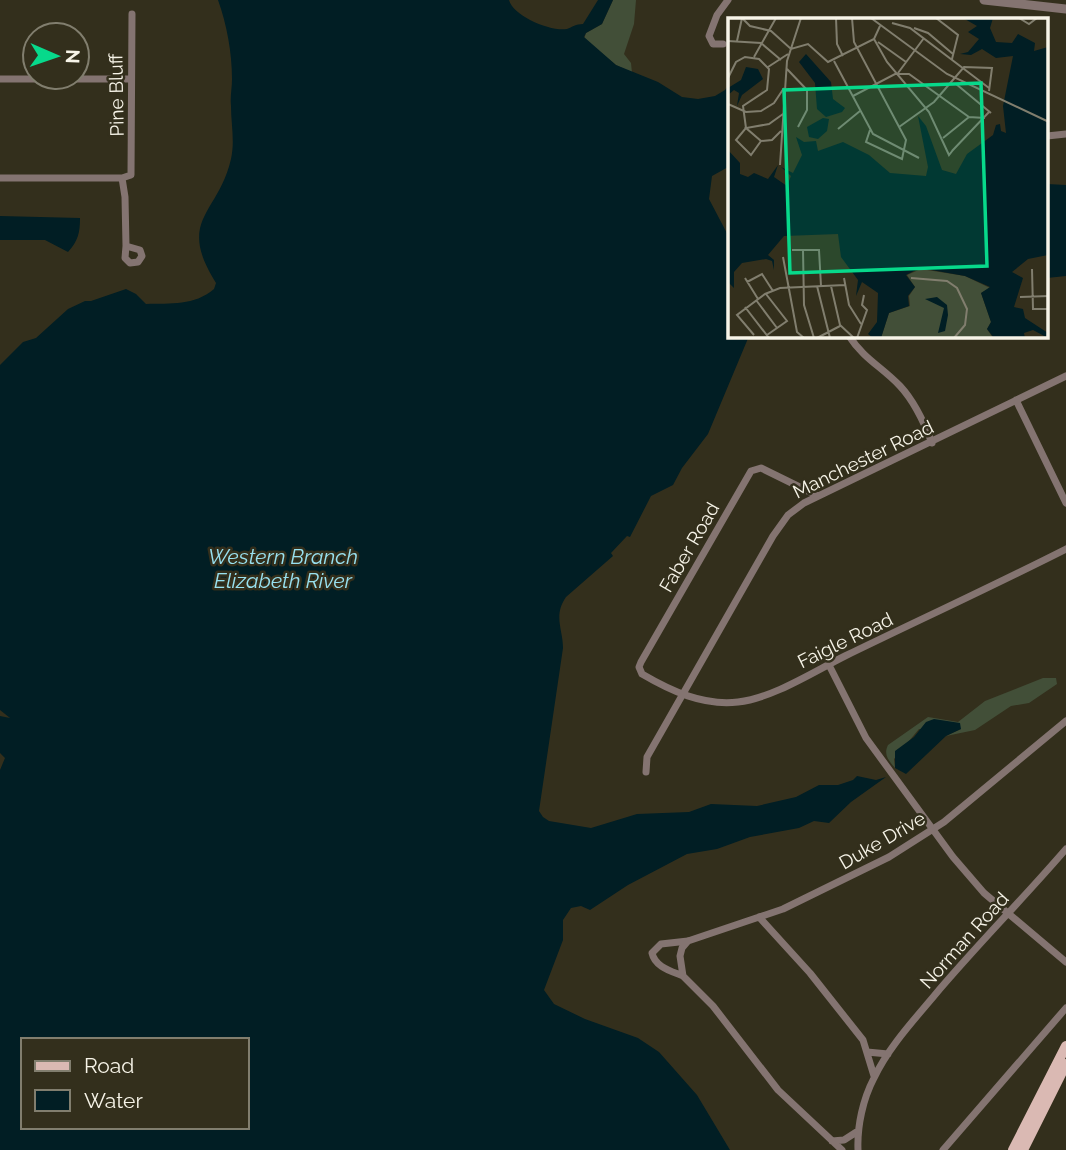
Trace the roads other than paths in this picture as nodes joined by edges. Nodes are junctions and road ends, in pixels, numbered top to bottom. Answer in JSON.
{"nodes":[{"id":1,"x":728,"y":0,"type":"edge"},
{"id":2,"x":984,"y":0,"type":"edge"},
{"id":3,"x":1066,"y":9,"type":"edge"},
{"id":4,"x":132,"y":14,"type":"dead end"},
{"id":5,"x":723,"y":44,"type":"dead end"},
{"id":6,"x":0,"y":79,"type":"edge"},
{"id":7,"x":131,"y":79,"type":"junction"},
{"id":8,"x":1066,"y":134,"type":"edge"},
{"id":9,"x":1048,"y":136,"type":"edge"},
{"id":10,"x":0,"y":178,"type":"edge"},
{"id":11,"x":122,"y":178,"type":"junction"},
{"id":12,"x":126,"y":246,"type":"dead end"},
{"id":13,"x":850,"y":338,"type":"edge"},
{"id":14,"x":1066,"y":376,"type":"edge"},
{"id":15,"x":1016,"y":400,"type":"junction"},
{"id":16,"x":932,"y":443,"type":"junction"},
{"id":17,"x":818,"y":496,"type":"junction"},
{"id":18,"x":1066,"y":503,"type":"edge"},
{"id":19,"x":1066,"y":549,"type":"edge"},
{"id":20,"x":641,"y":662,"type":"joint"},
{"id":21,"x":829,"y":665,"type":"junction"},
{"id":22,"x":682,"y":694,"type":"junction"},
{"id":23,"x":1066,"y":721,"type":"edge"},
{"id":24,"x":646,"y":772,"type":"dead end"},
{"id":25,"x":933,"y":830,"type":"junction"},
{"id":26,"x":1066,"y":849,"type":"edge"},
{"id":27,"x":1009,"y":914,"type":"junction"},
{"id":28,"x":759,"y":917,"type":"junction"},
{"id":29,"x":688,"y":941,"type":"junction"},
{"id":30,"x":1066,"y":962,"type":"edge"},
{"id":31,"x":683,"y":976,"type":"junction"},
{"id":32,"x":1066,"y":1008,"type":"edge"},
{"id":33,"x":1066,"y":1046,"type":"edge"},
{"id":34,"x":867,"y":1052,"type":"junction"},
{"id":35,"x":888,"y":1054,"type":"junction"},
{"id":36,"x":1066,"y":1064,"type":"edge"},
{"id":37,"x":874,"y":1076,"type":"junction"},
{"id":38,"x":858,"y":1131,"type":"junction"},
{"id":39,"x":832,"y":1141,"type":"junction"},
{"id":40,"x":944,"y":1149,"type":"edge"},
{"id":41,"x":842,"y":1150,"type":"edge"},
{"id":42,"x":858,"y":1150,"type":"edge"},
{"id":43,"x":1013,"y":1150,"type":"edge"},
{"id":44,"x":1023,"y":1150,"type":"edge"}],
"edges":[{"from":1,"to":5,"type":"street"},
{"from":2,"to":3,"type":"street"},
{"from":4,"to":7,"type":"street","name":"Pine Bluff"},
{"from":6,"to":7,"type":"street"},
{"from":7,"to":11,"type":"street","name":"Pine Bluff"},
{"from":8,"to":9,"type":"street"},
{"from":10,"to":11,"type":"street"},
{"from":11,"to":12,"type":"street"},
{"from":13,"to":16,"type":"street"},
{"from":14,"to":15,"type":"street","name":"Manchester Road"},
{"from":15,"to":16,"type":"street","name":"Manchester Road"},
{"from":15,"to":18,"type":"street"},
{"from":16,"to":17,"type":"street","name":"Manchester Road"},
{"from":17,"to":20,"type":"street","name":"Faber Road"},
{"from":17,"to":22,"type":"street","name":"Manchester Road"},
{"from":19,"to":21,"type":"street","name":"Faigle Road"},
{"from":20,"to":22,"type":"street","name":"Faigle Road"},
{"from":21,"to":22,"type":"street","name":"Faigle Road"},
{"from":21,"to":25,"type":"street"},
{"from":22,"to":24,"type":"street","name":"Manchester Road"},
{"from":23,"to":25,"type":"street","name":"Duke Drive"},
{"from":25,"to":27,"type":"street"},
{"from":25,"to":28,"type":"street","name":"Duke Drive"},
{"from":26,"to":27,"type":"street","name":"Norman Road"},
{"from":27,"to":30,"type":"street"},
{"from":27,"to":35,"type":"street","name":"Norman Road"},
{"from":28,"to":29,"type":"street","name":"Duke Drive"},
{"from":28,"to":34,"type":"street"},
{"from":29,"to":31,"type":"street"},
{"from":29,"to":31,"type":"street","name":"Duke Drive"},
{"from":31,"to":39,"type":"street","name":"Duke Drive"},
{"from":32,"to":40,"type":"street"},
{"from":33,"to":43,"type":"main road"},
{"from":34,"to":35,"type":"street"},
{"from":34,"to":37,"type":"street"},
{"from":35,"to":37,"type":"street","name":"Norman Road"},
{"from":36,"to":44,"type":"main road"},
{"from":37,"to":38,"type":"street","name":"Norman Road"},
{"from":38,"to":39,"type":"street"},
{"from":38,"to":42,"type":"street","name":"Norman Road"},
{"from":39,"to":41,"type":"street","name":"Duke Drive"}]}
